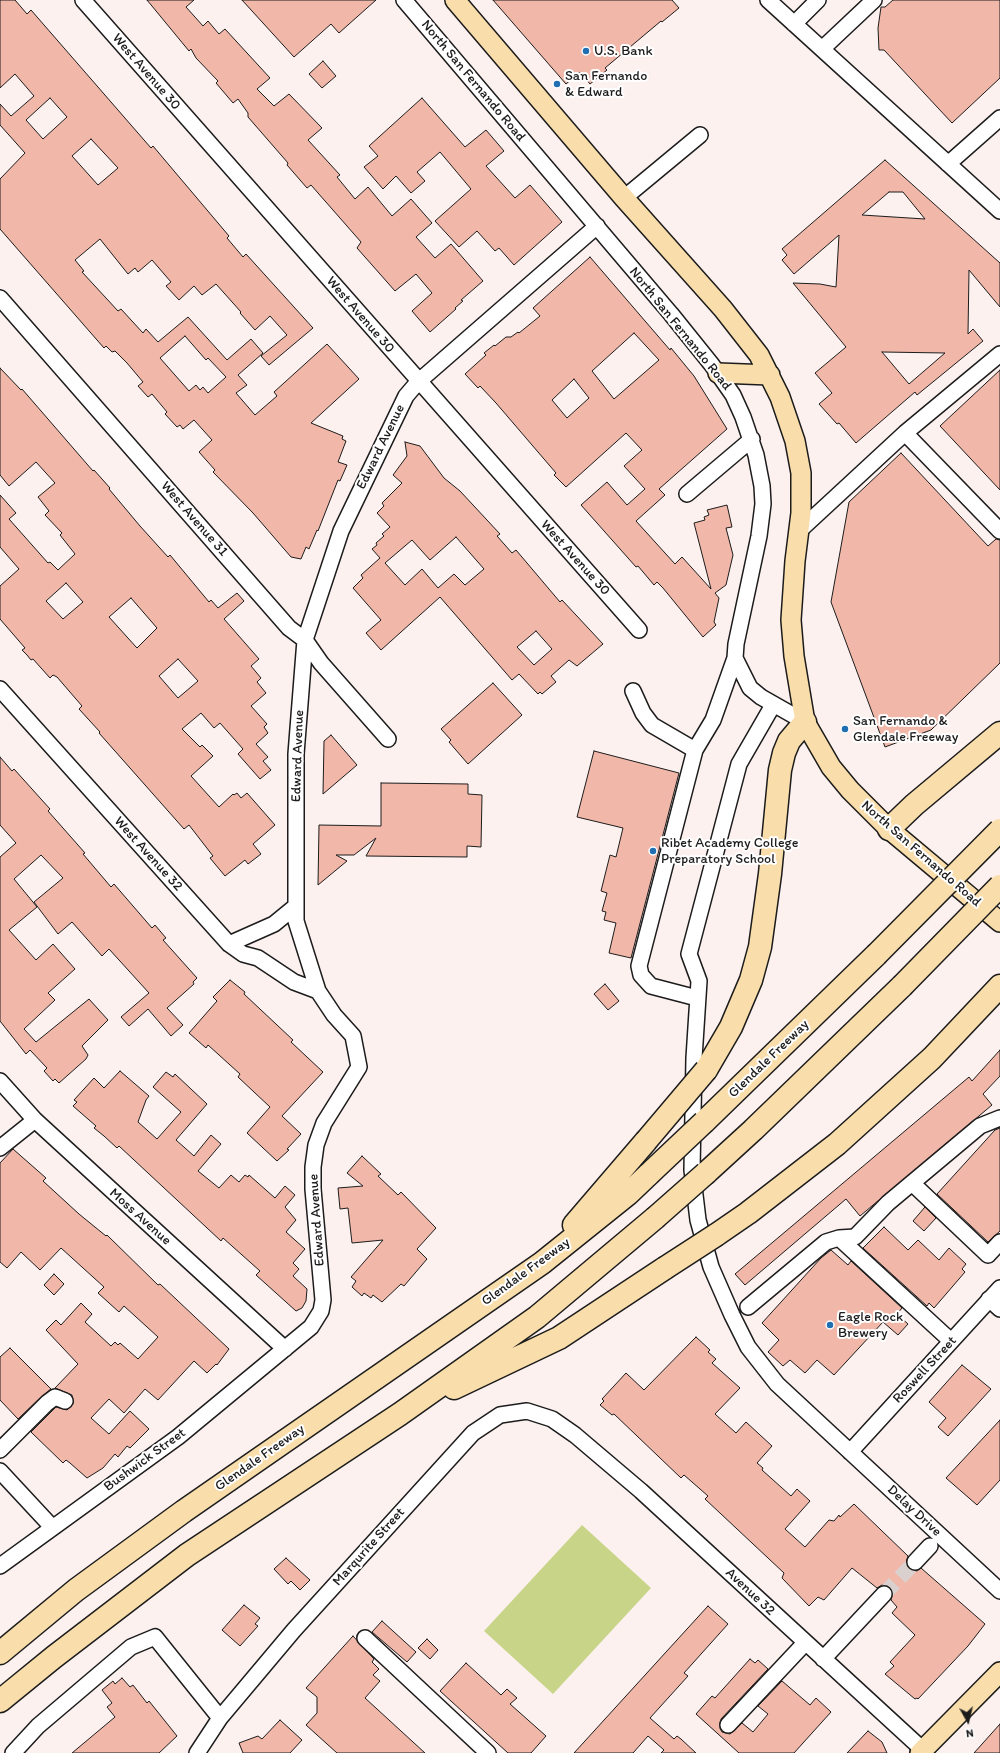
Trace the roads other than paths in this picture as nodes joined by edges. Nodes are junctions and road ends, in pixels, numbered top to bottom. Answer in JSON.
{"nodes":[{"id":1,"x":83,"y":0,"type":"edge"},
{"id":2,"x":404,"y":0,"type":"edge"},
{"id":3,"x":455,"y":0,"type":"edge"},
{"id":4,"x":768,"y":0,"type":"edge"},
{"id":5,"x":818,"y":0,"type":"edge"},
{"id":6,"x":874,"y":0,"type":"edge"},
{"id":7,"x":794,"y":24,"type":"junction"},
{"id":8,"x":822,"y":49,"type":"junction"},
{"id":9,"x":1000,"y":118,"type":"edge"},
{"id":10,"x":700,"y":135,"type":"dead end"},
{"id":11,"x":948,"y":164,"type":"junction"},
{"id":12,"x":624,"y":198,"type":"junction"},
{"id":13,"x":1000,"y":211,"type":"edge"},
{"id":14,"x":596,"y":226,"type":"junction"},
{"id":15,"x":0,"y":298,"type":"edge"},
{"id":16,"x":1000,"y":354,"type":"edge"},
{"id":17,"x":718,"y":372,"type":"junction"},
{"id":18,"x":770,"y":375,"type":"junction"},
{"id":19,"x":418,"y":382,"type":"junction"},
{"id":20,"x":905,"y":433,"type":"junction"},
{"id":21,"x":752,"y":439,"type":"junction"},
{"id":22,"x":687,"y":494,"type":"dead end"},
{"id":23,"x":799,"y":531,"type":"junction"},
{"id":24,"x":1000,"y":531,"type":"edge"},
{"id":25,"x":639,"y":630,"type":"dead end"},
{"id":26,"x":305,"y":640,"type":"junction"},
{"id":27,"x":735,"y":658,"type":"junction"},
{"id":28,"x":0,"y":689,"type":"edge"},
{"id":29,"x":633,"y":691,"type":"dead end"},
{"id":30,"x":773,"y":705,"type":"junction"},
{"id":31,"x":805,"y":722,"type":"junction"},
{"id":32,"x":1000,"y":733,"type":"edge"},
{"id":33,"x":388,"y":739,"type":"dead end"},
{"id":34,"x":695,"y":750,"type":"junction"},
{"id":35,"x":889,"y":829,"type":"junction"},
{"id":36,"x":1000,"y":830,"type":"edge"},
{"id":37,"x":1000,"y":886,"type":"edge"},
{"id":38,"x":296,"y":906,"type":"junction"},
{"id":39,"x":1000,"y":922,"type":"edge"},
{"id":40,"x":229,"y":944,"type":"junction"},
{"id":41,"x":1000,"y":986,"type":"edge"},
{"id":42,"x":318,"y":991,"type":"junction"},
{"id":43,"x":697,"y":998,"type":"junction"},
{"id":44,"x":0,"y":1081,"type":"edge"},
{"id":45,"x":1000,"y":1118,"type":"edge"},
{"id":46,"x":35,"y":1120,"type":"junction"},
{"id":47,"x":0,"y":1148,"type":"edge"},
{"id":48,"x":912,"y":1183,"type":"junction"},
{"id":49,"x":839,"y":1238,"type":"junction"},
{"id":50,"x":1000,"y":1242,"type":"edge"},
{"id":51,"x":542,"y":1263,"type":"junction"},
{"id":52,"x":1000,"y":1288,"type":"edge"},
{"id":53,"x":995,"y":1304,"type":"edge"},
{"id":54,"x":748,"y":1307,"type":"dead end"},
{"id":55,"x":951,"y":1341,"type":"junction"},
{"id":56,"x":285,"y":1348,"type":"junction"},
{"id":57,"x":65,"y":1401,"type":"dead end"},
{"id":58,"x":400,"y":1414,"type":"junction"},
{"id":59,"x":575,"y":1435,"type":"joint"},
{"id":60,"x":0,"y":1450,"type":"edge"},
{"id":61,"x":850,"y":1452,"type":"junction"},
{"id":62,"x":0,"y":1471,"type":"edge"},
{"id":63,"x":52,"y":1527,"type":"junction"},
{"id":64,"x":930,"y":1546,"type":"dead end"},
{"id":65,"x":915,"y":1562,"type":"tunnel mouth"},
{"id":66,"x":0,"y":1566,"type":"edge"},
{"id":67,"x":1000,"y":1591,"type":"edge"},
{"id":68,"x":884,"y":1594,"type":"tunnel mouth"},
{"id":69,"x":365,"y":1638,"type":"dead end"},
{"id":70,"x":805,"y":1643,"type":"junction"},
{"id":71,"x":0,"y":1653,"type":"edge"},
{"id":72,"x":823,"y":1660,"type":"junction"},
{"id":73,"x":1000,"y":1672,"type":"edge"},
{"id":74,"x":0,"y":1701,"type":"edge"},
{"id":75,"x":220,"y":1718,"type":"junction"},
{"id":76,"x":728,"y":1725,"type":"dead end"},
{"id":77,"x":922,"y":1751,"type":"edge"},
{"id":78,"x":13,"y":1753,"type":"edge"},
{"id":79,"x":198,"y":1753,"type":"edge"},
{"id":80,"x":488,"y":1753,"type":"edge"}],
"edges":[{"from":1,"to":19,"type":"street","name":"West Avenue 30"},
{"from":2,"to":14,"type":"street","name":"North San Fernando Road"},
{"from":3,"to":12,"type":"main road","name":"North San Fernando Road"},
{"from":4,"to":7,"type":"street"},
{"from":5,"to":7,"type":"street"},
{"from":6,"to":8,"type":"street"},
{"from":7,"to":8,"type":"street"},
{"from":8,"to":11,"type":"street"},
{"from":9,"to":11,"type":"street"},
{"from":10,"to":12,"type":"street"},
{"from":11,"to":13,"type":"street"},
{"from":12,"to":18,"type":"main road","name":"North San Fernando Road"},
{"from":14,"to":17,"type":"street","name":"North San Fernando Road"},
{"from":14,"to":19,"type":"street","name":"Edward Avenue"},
{"from":15,"to":26,"type":"street","name":"West Avenue 31"},
{"from":16,"to":20,"type":"street"},
{"from":17,"to":18,"type":"main road"},
{"from":17,"to":21,"type":"street","name":"North San Fernando Road"},
{"from":18,"to":23,"type":"main road","name":"North San Fernando Road"},
{"from":19,"to":25,"type":"street","name":"West Avenue 30"},
{"from":19,"to":26,"type":"street","name":"Edward Avenue"},
{"from":20,"to":23,"type":"street"},
{"from":20,"to":24,"type":"street"},
{"from":21,"to":22,"type":"street"},
{"from":21,"to":27,"type":"street","name":"North San Fernando Road"},
{"from":23,"to":31,"type":"main road","name":"North San Fernando Road"},
{"from":26,"to":33,"type":"street","name":"West Avenue 31"},
{"from":26,"to":38,"type":"street","name":"Edward Avenue"},
{"from":27,"to":30,"type":"street"},
{"from":27,"to":34,"type":"street","name":"North San Fernando Road"},
{"from":28,"to":40,"type":"street","name":"West Avenue 32"},
{"from":29,"to":34,"type":"street"},
{"from":30,"to":31,"type":"street"},
{"from":30,"to":43,"type":"street","name":"Delay Drive"},
{"from":31,"to":35,"type":"main road","name":"North San Fernando Road"},
{"from":31,"to":51,"type":"highway","bridge":true},
{"from":32,"to":35,"type":"highway"},
{"from":34,"to":43,"type":"street","name":"North San Fernando Road"},
{"from":35,"to":39,"type":"main road","name":"North San Fernando Road"},
{"from":36,"to":51,"type":"highway","name":"Glendale Freeway","bridge":true},
{"from":37,"to":58,"type":"highway","bridge":true},
{"from":38,"to":40,"type":"street"},
{"from":38,"to":42,"type":"street","name":"Edward Avenue"},
{"from":40,"to":42,"type":"street","name":"West Avenue 32"},
{"from":41,"to":58,"type":"highway","bridge":true},
{"from":42,"to":56,"type":"street","name":"Edward Avenue"},
{"from":43,"to":61,"type":"street","name":"Delay Drive"},
{"from":44,"to":46,"type":"street","name":"Moss Avenue"},
{"from":45,"to":48,"type":"street"},
{"from":46,"to":47,"type":"street"},
{"from":46,"to":56,"type":"street","name":"Moss Avenue"},
{"from":48,"to":49,"type":"street"},
{"from":48,"to":50,"type":"street"},
{"from":49,"to":54,"type":"street"},
{"from":49,"to":55,"type":"street"},
{"from":51,"to":71,"type":"highway","name":"Glendale Freeway"},
{"from":52,"to":53,"type":"street","name":"Roswell Street"},
{"from":53,"to":55,"type":"street","name":"Roswell Street"},
{"from":55,"to":61,"type":"street","name":"Roswell Street"},
{"from":56,"to":63,"type":"street","name":"Bushwick Street"},
{"from":57,"to":60,"type":"street"},
{"from":58,"to":74,"type":"highway"},
{"from":59,"to":70,"type":"street","name":"Avenue 32"},
{"from":59,"to":75,"type":"street","name":"Marqurite Street"},
{"from":61,"to":67,"type":"street","name":"Delay Drive"},
{"from":62,"to":63,"type":"street"},
{"from":63,"to":66,"type":"street","name":"Bushwick Street"},
{"from":64,"to":65,"type":"street"},
{"from":68,"to":72,"type":"street"},
{"from":69,"to":80,"type":"street"},
{"from":70,"to":72,"type":"street","name":"Avenue 32"},
{"from":70,"to":76,"type":"street"},
{"from":72,"to":77,"type":"street","name":"Avenue 32"},
{"from":73,"to":77,"type":"main road"},
{"from":75,"to":78,"type":"street"},
{"from":75,"to":79,"type":"street","name":"Marqurite Street"}]}
